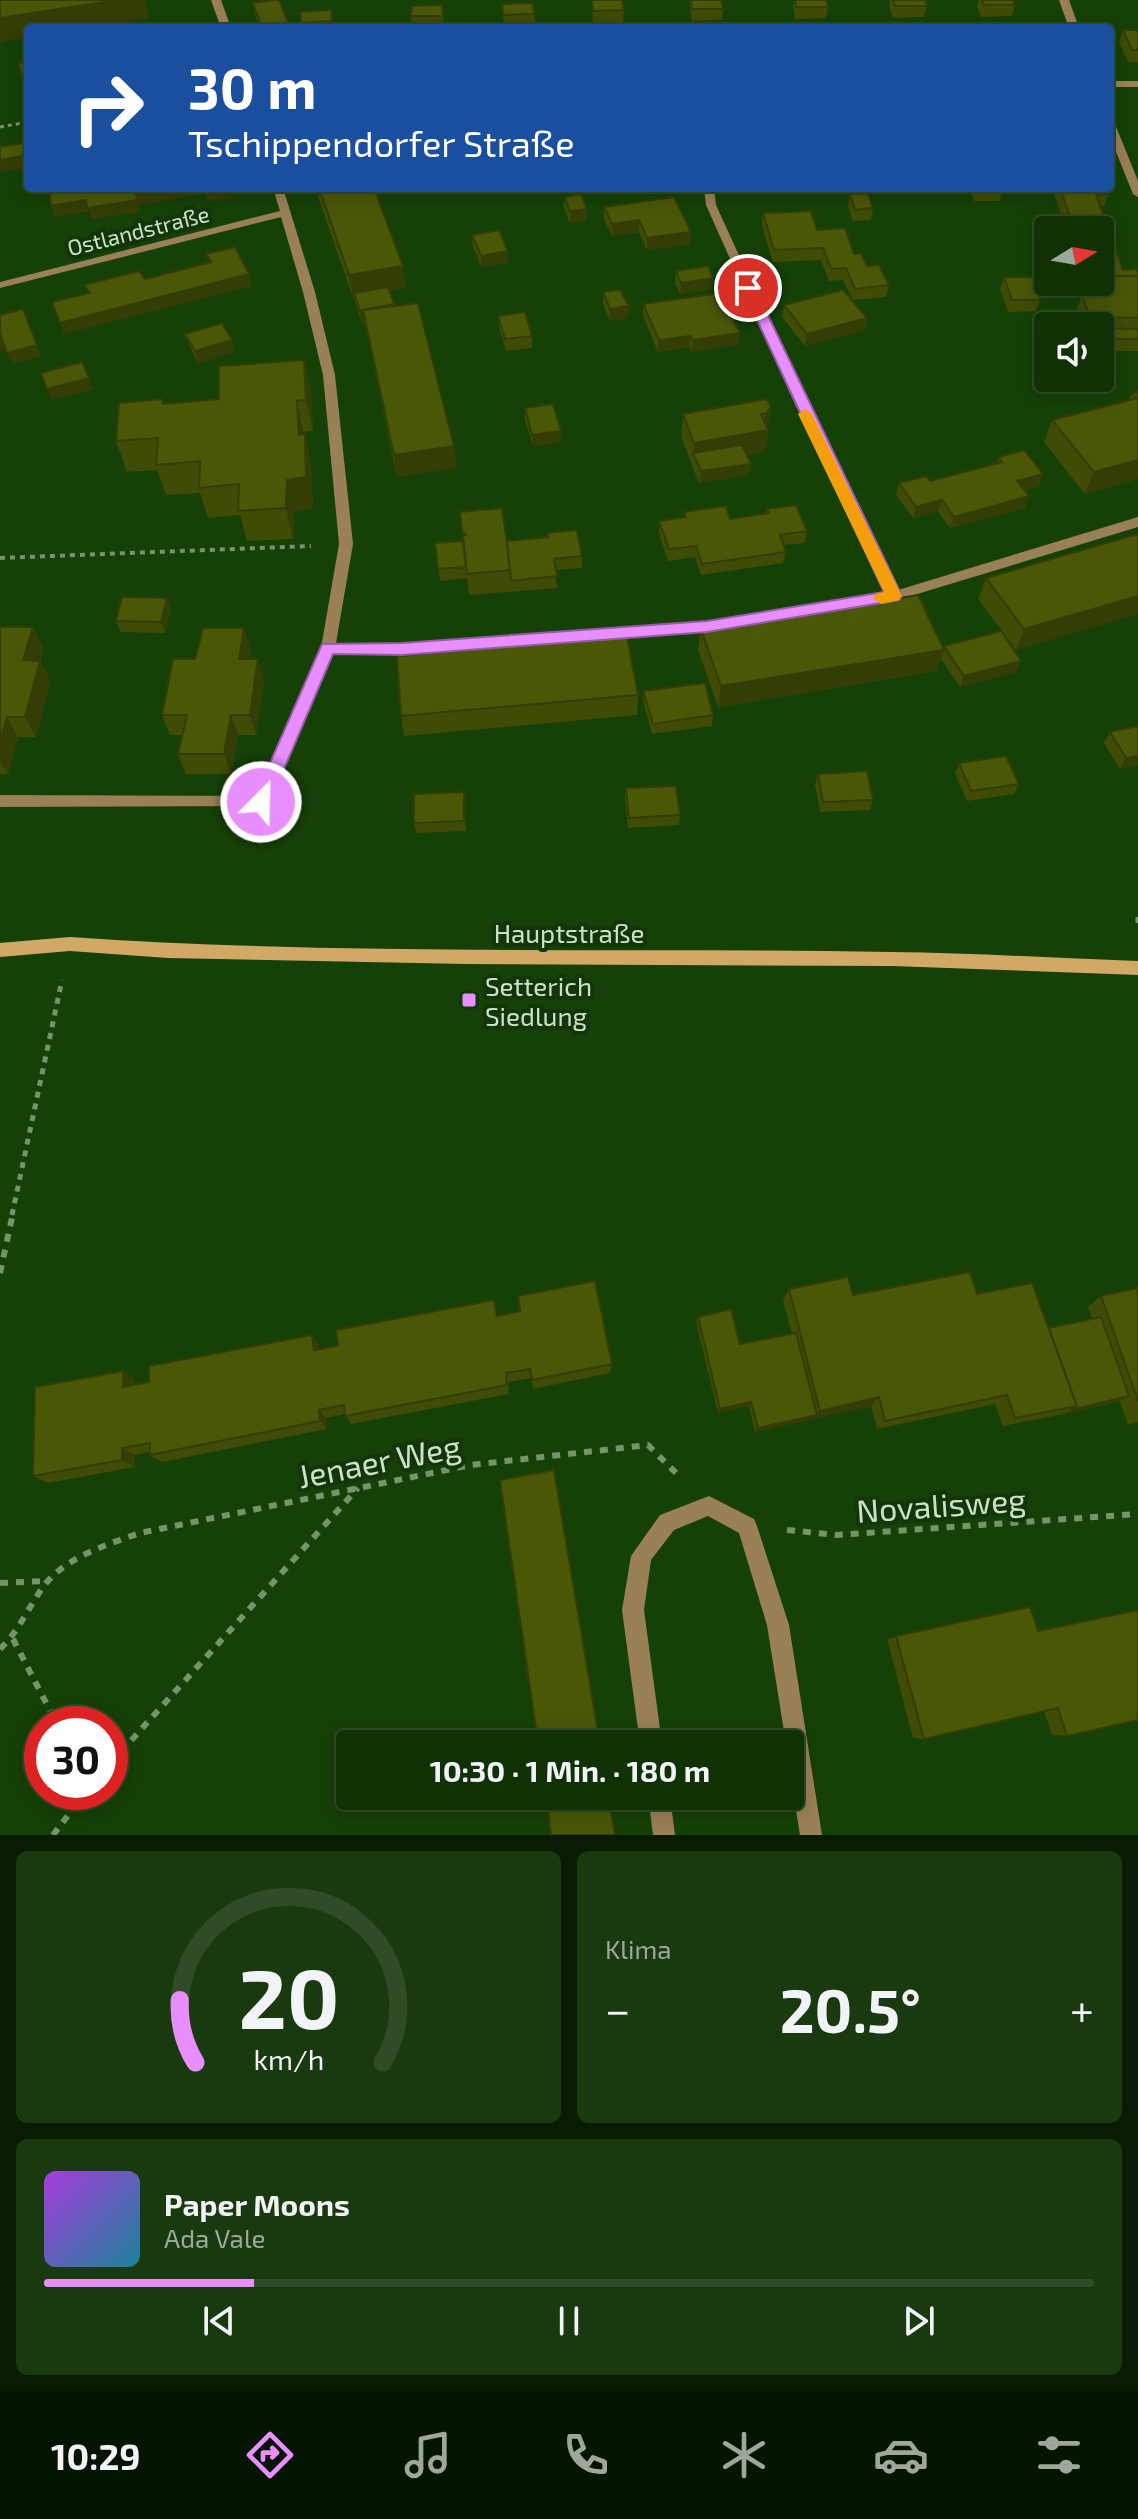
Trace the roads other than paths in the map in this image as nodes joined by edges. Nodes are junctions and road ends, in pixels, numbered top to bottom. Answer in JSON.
{"nodes":[{"id":1,"x":216,"y":0,"type":"edge"},
{"id":2,"x":1064,"y":0,"type":"edge"},
{"id":3,"x":225,"y":24,"type":"edge"},
{"id":4,"x":1073,"y":24,"type":"edge"},
{"id":5,"x":1114,"y":84,"type":"edge"},
{"id":6,"x":1138,"y":84,"type":"edge"},
{"id":7,"x":1114,"y":134,"type":"edge"},
{"id":8,"x":279,"y":192,"type":"edge"},
{"id":9,"x":709,"y":192,"type":"edge"},
{"id":10,"x":1138,"y":194,"type":"edge"},
{"id":11,"x":286,"y":213,"type":"junction"},
{"id":12,"x":0,"y":285,"type":"edge"},
{"id":13,"x":1138,"y":522,"type":"edge"},
{"id":14,"x":894,"y":596,"type":"junction"},
{"id":15,"x":328,"y":648,"type":"junction"},
{"id":16,"x":0,"y":801,"type":"edge"},
{"id":17,"x":0,"y":950,"type":"edge"},
{"id":18,"x":1138,"y":968,"type":"edge"},
{"id":19,"x":649,"y":1730,"type":"edge"},
{"id":20,"x":794,"y":1730,"type":"edge"},
{"id":21,"x":804,"y":1790,"type":"edge"},
{"id":22,"x":661,"y":1810,"type":"edge"},
{"id":23,"x":664,"y":1835,"type":"edge"},
{"id":24,"x":811,"y":1835,"type":"edge"}],
"edges":[{"from":1,"to":3,"type":"street"},
{"from":2,"to":4,"type":"street"},
{"from":5,"to":6,"type":"street"},
{"from":7,"to":10,"type":"street"},
{"from":8,"to":11,"type":"street"},
{"from":9,"to":14,"type":"street"},
{"from":11,"to":12,"type":"street","name":"Ostlandstraße"},
{"from":11,"to":15,"type":"street"},
{"from":13,"to":14,"type":"street"},
{"from":14,"to":15,"type":"street"},
{"from":15,"to":16,"type":"street"},
{"from":17,"to":18,"type":"main road","name":"Hauptstraße"},
{"from":19,"to":20,"type":"street"},
{"from":21,"to":24,"type":"street"},
{"from":22,"to":23,"type":"street"}]}
